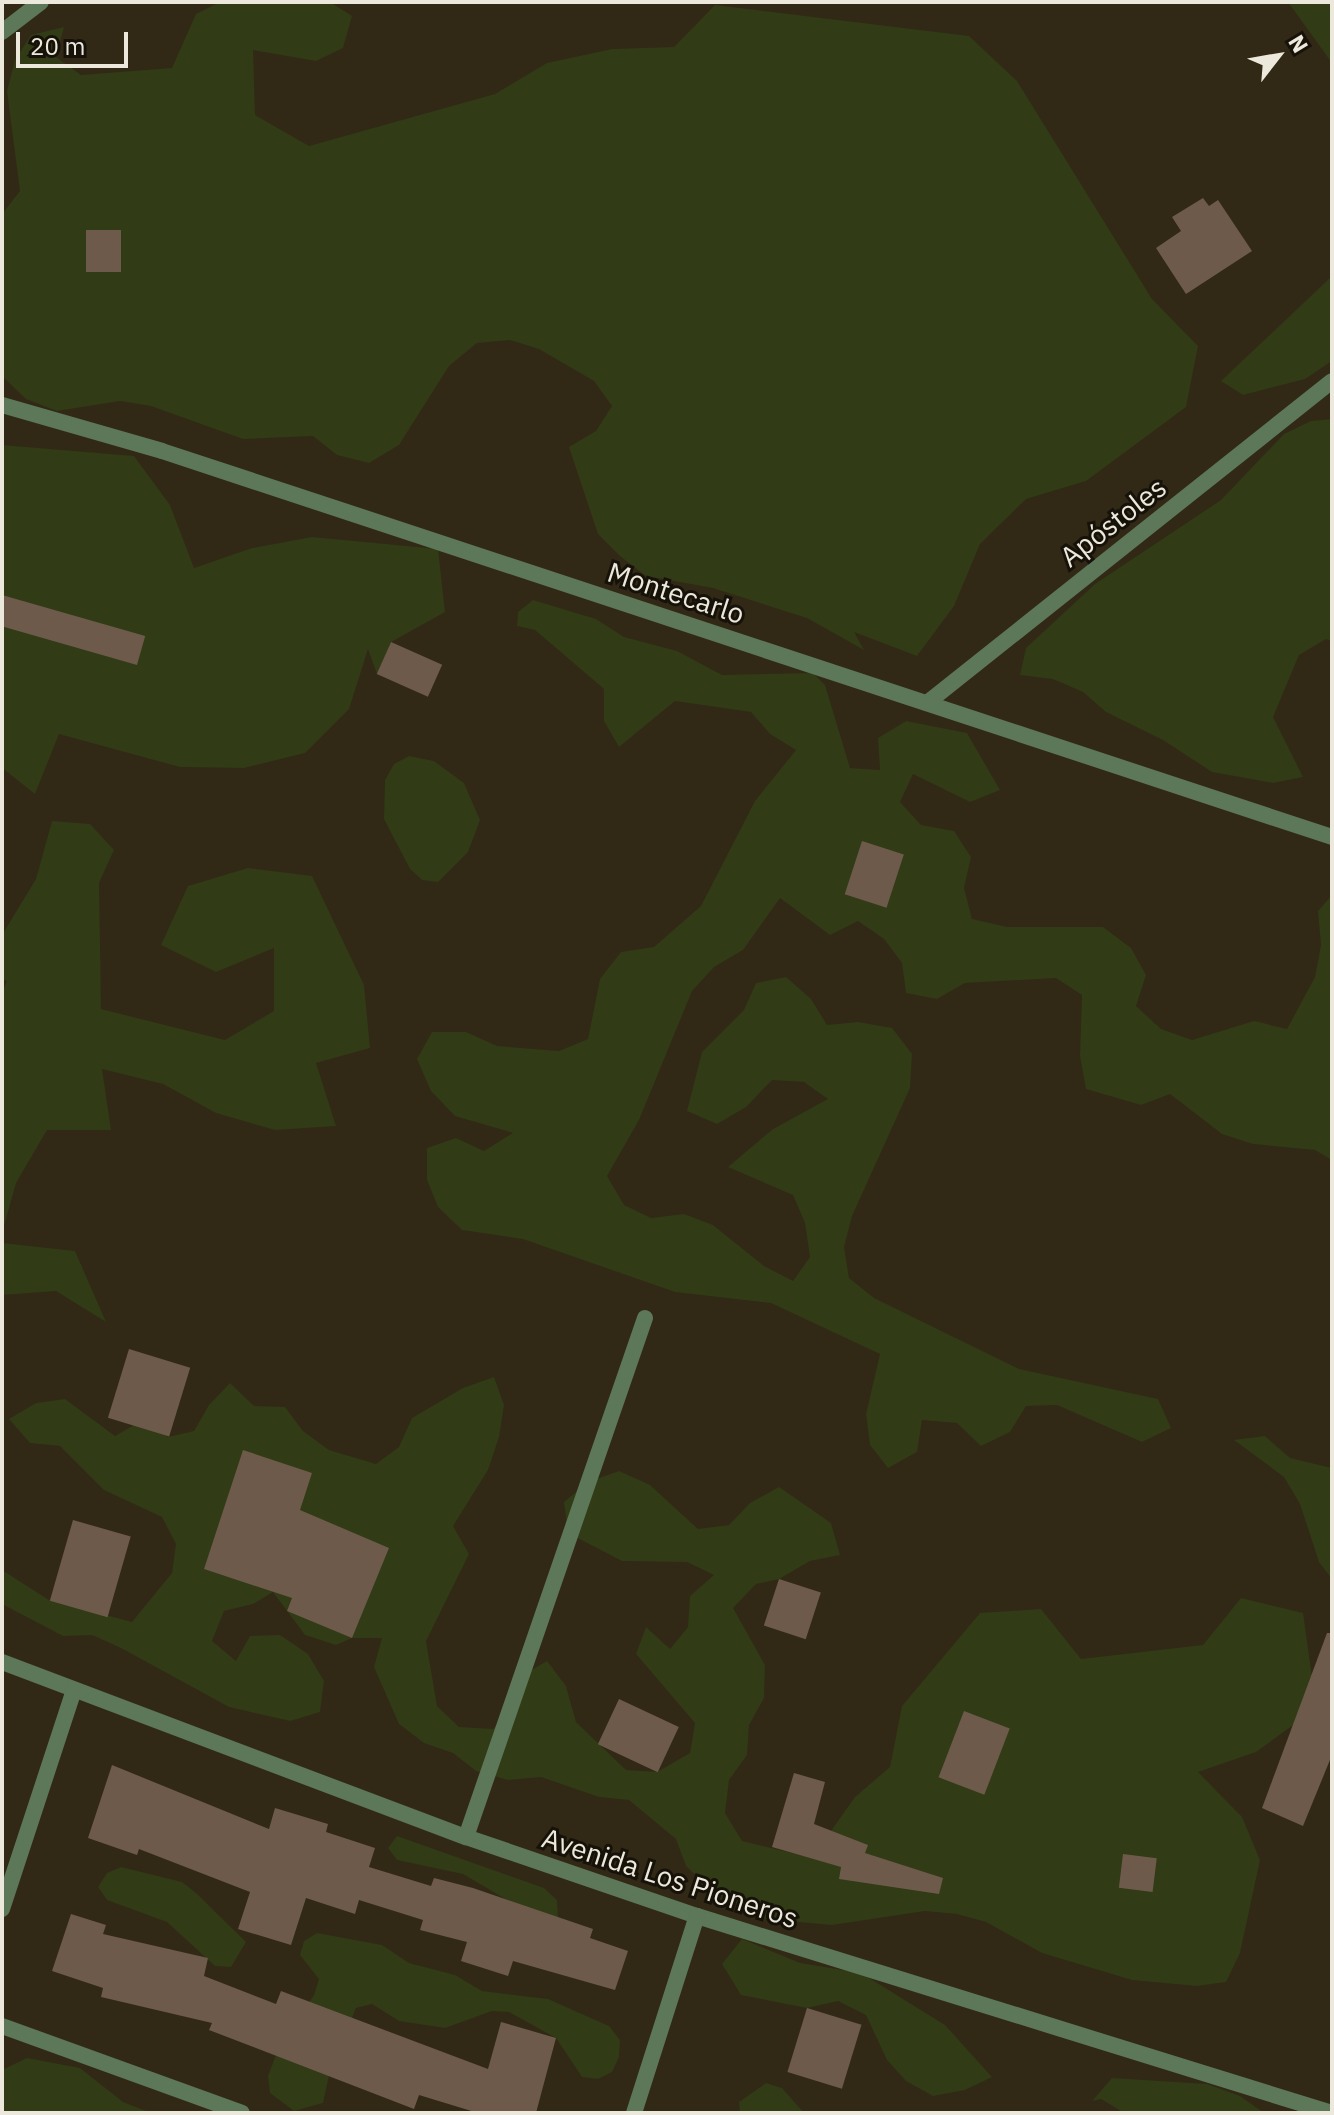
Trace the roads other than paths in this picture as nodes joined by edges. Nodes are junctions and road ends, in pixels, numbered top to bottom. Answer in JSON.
{"nodes":[{"id":1,"x":41,"y":2,"type":"edge"},
{"id":2,"x":2,"y":32,"type":"edge"},
{"id":3,"x":1332,"y":381,"type":"edge"},
{"id":4,"x":2,"y":405,"type":"edge"},
{"id":5,"x":927,"y":703,"type":"junction"},
{"id":6,"x":1332,"y":837,"type":"edge"},
{"id":7,"x":645,"y":1318,"type":"dead end"},
{"id":8,"x":2,"y":1662,"type":"edge"},
{"id":9,"x":74,"y":1690,"type":"junction"},
{"id":10,"x":466,"y":1837,"type":"junction"},
{"id":11,"x":2,"y":1909,"type":"edge"},
{"id":12,"x":697,"y":1916,"type":"junction"},
{"id":13,"x":2,"y":2026,"type":"edge"},
{"id":14,"x":242,"y":2113,"type":"edge"},
{"id":15,"x":634,"y":2113,"type":"edge"},
{"id":16,"x":1332,"y":2113,"type":"edge"}],
"edges":[{"from":1,"to":2,"type":"street"},
{"from":3,"to":5,"type":"street","name":"Apóstoles"},
{"from":4,"to":5,"type":"street","name":"Montecarlo"},
{"from":5,"to":6,"type":"street","name":"Montecarlo"},
{"from":7,"to":10,"type":"street"},
{"from":8,"to":9,"type":"street","name":"Avenida Los Pioneros"},
{"from":9,"to":10,"type":"street","name":"Avenida Los Pioneros"},
{"from":9,"to":11,"type":"street"},
{"from":10,"to":12,"type":"street","name":"Avenida Los Pioneros"},
{"from":12,"to":15,"type":"street"},
{"from":12,"to":16,"type":"street","name":"Avenida Los Pioneros"},
{"from":13,"to":14,"type":"street"}]}
